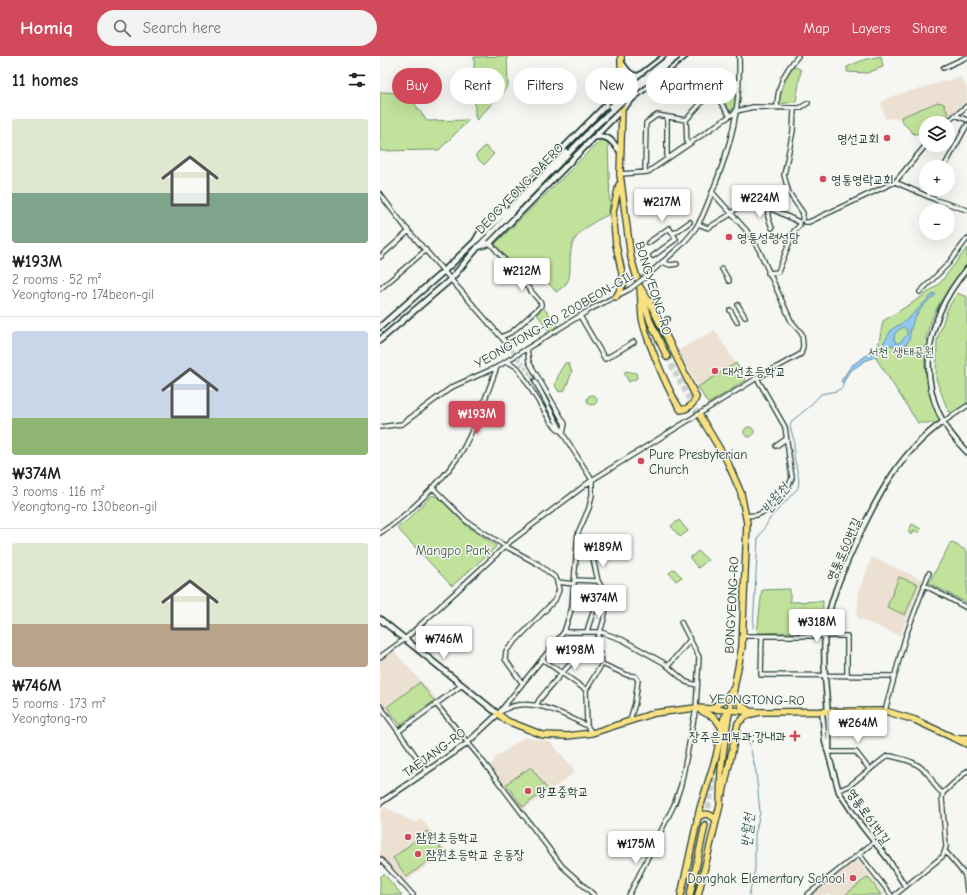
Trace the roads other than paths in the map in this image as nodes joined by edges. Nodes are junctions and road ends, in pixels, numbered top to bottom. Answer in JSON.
{"nodes":[{"id":1,"x":665,"y":56,"type":"edge"},
{"id":2,"x":672,"y":56,"type":"edge"},
{"id":3,"x":678,"y":56,"type":"edge"},
{"id":4,"x":686,"y":56,"type":"edge"},
{"id":5,"x":739,"y":56,"type":"edge"},
{"id":6,"x":798,"y":56,"type":"edge"},
{"id":7,"x":955,"y":56,"type":"edge"},
{"id":8,"x":967,"y":57,"type":"edge"},
{"id":9,"x":621,"y":59,"type":"edge"},
{"id":10,"x":957,"y":62,"type":"junction"},
{"id":11,"x":943,"y":68,"type":"dead end"},
{"id":12,"x":639,"y":76,"type":"joint"},
{"id":13,"x":808,"y":103,"type":"dead end"},
{"id":14,"x":607,"y":104,"type":"edge"},
{"id":15,"x":622,"y":104,"type":"edge"},
{"id":16,"x":967,"y":106,"type":"edge"},
{"id":17,"x":777,"y":108,"type":"junction"},
{"id":18,"x":794,"y":109,"type":"junction"},
{"id":19,"x":622,"y":110,"type":"junction"},
{"id":20,"x":737,"y":111,"type":"junction"},
{"id":21,"x":955,"y":115,"type":"joint"},
{"id":22,"x":730,"y":116,"type":"junction"},
{"id":23,"x":667,"y":117,"type":"junction"},
{"id":24,"x":686,"y":120,"type":"junction"},
{"id":25,"x":967,"y":120,"type":"edge"},
{"id":26,"x":967,"y":125,"type":"edge"},
{"id":27,"x":594,"y":137,"type":"junction"},
{"id":28,"x":688,"y":145,"type":"junction"},
{"id":29,"x":620,"y":151,"type":"junction"},
{"id":30,"x":920,"y":152,"type":"edge"},
{"id":31,"x":667,"y":159,"type":"junction"},
{"id":32,"x":948,"y":160,"type":"edge"},
{"id":33,"x":645,"y":172,"type":"junction"},
{"id":34,"x":620,"y":176,"type":"junction"},
{"id":35,"x":895,"y":182,"type":"junction"},
{"id":36,"x":712,"y":192,"type":"junction"},
{"id":37,"x":919,"y":192,"type":"edge"},
{"id":38,"x":380,"y":194,"type":"edge"},
{"id":39,"x":928,"y":196,"type":"edge"},
{"id":40,"x":768,"y":207,"type":"junction"},
{"id":41,"x":967,"y":210,"type":"edge"},
{"id":42,"x":509,"y":212,"type":"junction"},
{"id":43,"x":731,"y":214,"type":"junction"},
{"id":44,"x":690,"y":222,"type":"dead end"},
{"id":45,"x":802,"y":222,"type":"junction"},
{"id":46,"x":698,"y":224,"type":"junction"},
{"id":47,"x":772,"y":228,"type":"dead end"},
{"id":48,"x":409,"y":232,"type":"junction"},
{"id":49,"x":673,"y":234,"type":"junction"},
{"id":50,"x":967,"y":239,"type":"edge"},
{"id":51,"x":490,"y":243,"type":"junction"},
{"id":52,"x":648,"y":243,"type":"dead end"},
{"id":53,"x":476,"y":245,"type":"junction"},
{"id":54,"x":426,"y":250,"type":"junction"},
{"id":55,"x":653,"y":256,"type":"dead end"},
{"id":56,"x":380,"y":257,"type":"edge"},
{"id":57,"x":662,"y":262,"type":"junction"},
{"id":58,"x":677,"y":264,"type":"dead end"},
{"id":59,"x":722,"y":269,"type":"dead end"},
{"id":60,"x":967,"y":269,"type":"edge"},
{"id":61,"x":444,"y":271,"type":"junction"},
{"id":62,"x":768,"y":272,"type":"junction"},
{"id":63,"x":451,"y":279,"type":"junction"},
{"id":64,"x":729,"y":281,"type":"dead end"},
{"id":65,"x":640,"y":287,"type":"junction"},
{"id":66,"x":380,"y":290,"type":"edge"},
{"id":67,"x":920,"y":292,"type":"dead end"},
{"id":68,"x":616,"y":297,"type":"junction"},
{"id":69,"x":738,"y":305,"type":"dead end"},
{"id":70,"x":730,"y":310,"type":"dead end"},
{"id":71,"x":580,"y":316,"type":"junction"},
{"id":72,"x":745,"y":317,"type":"dead end"},
{"id":73,"x":737,"y":322,"type":"dead end"},
{"id":74,"x":380,"y":327,"type":"edge"},
{"id":75,"x":501,"y":337,"type":"junction"},
{"id":76,"x":380,"y":340,"type":"edge"},
{"id":77,"x":634,"y":342,"type":"dead end"},
{"id":78,"x":508,"y":345,"type":"tunnel mouth"},
{"id":79,"x":527,"y":349,"type":"junction"},
{"id":80,"x":667,"y":357,"type":"tunnel mouth"},
{"id":81,"x":507,"y":361,"type":"junction"},
{"id":82,"x":497,"y":367,"type":"junction"},
{"id":83,"x":757,"y":378,"type":"junction"},
{"id":84,"x":534,"y":381,"type":"tunnel mouth"},
{"id":85,"x":967,"y":406,"type":"edge"},
{"id":86,"x":700,"y":416,"type":"junction"},
{"id":87,"x":943,"y":422,"type":"junction"},
{"id":88,"x":380,"y":427,"type":"edge"},
{"id":89,"x":563,"y":434,"type":"junction"},
{"id":90,"x":786,"y":439,"type":"junction"},
{"id":91,"x":776,"y":446,"type":"dead end"},
{"id":92,"x":967,"y":452,"type":"edge"},
{"id":93,"x":592,"y":480,"type":"junction"},
{"id":94,"x":432,"y":487,"type":"junction"},
{"id":95,"x":745,"y":516,"type":"junction"},
{"id":96,"x":380,"y":533,"type":"edge"},
{"id":97,"x":505,"y":546,"type":"junction"},
{"id":98,"x":593,"y":559,"type":"dead end"},
{"id":99,"x":929,"y":573,"type":"dead end"},
{"id":100,"x":598,"y":581,"type":"junction"},
{"id":101,"x":557,"y":582,"type":"junction"},
{"id":102,"x":574,"y":582,"type":"junction"},
{"id":103,"x":924,"y":585,"type":"junction"},
{"id":104,"x":572,"y":602,"type":"junction"},
{"id":105,"x":596,"y":603,"type":"junction"},
{"id":106,"x":606,"y":603,"type":"junction"},
{"id":107,"x":967,"y":608,"type":"edge"},
{"id":108,"x":380,"y":619,"type":"edge"},
{"id":109,"x":681,"y":622,"type":"dead end"},
{"id":110,"x":587,"y":631,"type":"junction"},
{"id":111,"x":564,"y":632,"type":"junction"},
{"id":112,"x":601,"y":632,"type":"junction"},
{"id":113,"x":825,"y":635,"type":"junction"},
{"id":114,"x":742,"y":636,"type":"junction"},
{"id":115,"x":762,"y":636,"type":"junction"},
{"id":116,"x":404,"y":639,"type":"junction"},
{"id":117,"x":690,"y":640,"type":"junction"},
{"id":118,"x":553,"y":646,"type":"junction"},
{"id":119,"x":594,"y":647,"type":"junction"},
{"id":120,"x":380,"y":657,"type":"edge"},
{"id":121,"x":578,"y":657,"type":"junction"},
{"id":122,"x":542,"y":659,"type":"junction"},
{"id":123,"x":602,"y":664,"type":"junction"},
{"id":124,"x":668,"y":666,"type":"junction"},
{"id":125,"x":563,"y":674,"type":"junction"},
{"id":126,"x":826,"y":676,"type":"junction"},
{"id":127,"x":847,"y":676,"type":"junction"},
{"id":128,"x":894,"y":676,"type":"junction"},
{"id":129,"x":522,"y":684,"type":"junction"},
{"id":130,"x":462,"y":685,"type":"junction"},
{"id":131,"x":697,"y":685,"type":"junction"},
{"id":132,"x":586,"y":690,"type":"junction"},
{"id":133,"x":734,"y":690,"type":"junction"},
{"id":134,"x":436,"y":704,"type":"junction"},
{"id":135,"x":380,"y":706,"type":"edge"},
{"id":136,"x":536,"y":706,"type":"junction"},
{"id":137,"x":697,"y":709,"type":"junction"},
{"id":138,"x":730,"y":709,"type":"junction"},
{"id":139,"x":710,"y":710,"type":"junction"},
{"id":140,"x":750,"y":711,"type":"junction"},
{"id":141,"x":800,"y":711,"type":"junction"},
{"id":142,"x":824,"y":711,"type":"junction"},
{"id":143,"x":885,"y":711,"type":"junction"},
{"id":144,"x":760,"y":712,"type":"junction"},
{"id":145,"x":498,"y":714,"type":"junction"},
{"id":146,"x":630,"y":720,"type":"junction"},
{"id":147,"x":823,"y":723,"type":"junction"},
{"id":148,"x":587,"y":726,"type":"junction"},
{"id":149,"x":722,"y":729,"type":"junction"},
{"id":150,"x":399,"y":731,"type":"junction"},
{"id":151,"x":592,"y":733,"type":"junction"},
{"id":152,"x":951,"y":738,"type":"junction"},
{"id":153,"x":967,"y":738,"type":"edge"},
{"id":154,"x":467,"y":742,"type":"junction"},
{"id":155,"x":967,"y":744,"type":"edge"},
{"id":156,"x":829,"y":752,"type":"junction"},
{"id":157,"x":426,"y":770,"type":"junction"},
{"id":158,"x":870,"y":770,"type":"junction"},
{"id":159,"x":967,"y":771,"type":"edge"},
{"id":160,"x":839,"y":790,"type":"junction"},
{"id":161,"x":941,"y":792,"type":"junction"},
{"id":162,"x":380,"y":804,"type":"edge"},
{"id":163,"x":720,"y":805,"type":"junction"},
{"id":164,"x":716,"y":820,"type":"junction"},
{"id":165,"x":696,"y":823,"type":"junction"},
{"id":166,"x":705,"y":825,"type":"tunnel mouth"},
{"id":167,"x":874,"y":842,"type":"junction"},
{"id":168,"x":946,"y":852,"type":"junction"},
{"id":169,"x":859,"y":854,"type":"junction"},
{"id":170,"x":380,"y":859,"type":"edge"},
{"id":171,"x":905,"y":886,"type":"junction"},
{"id":172,"x":967,"y":890,"type":"edge"},
{"id":173,"x":413,"y":895,"type":"edge"},
{"id":174,"x":594,"y":895,"type":"edge"},
{"id":175,"x":629,"y":895,"type":"edge"},
{"id":176,"x":681,"y":895,"type":"edge"},
{"id":177,"x":690,"y":895,"type":"edge"},
{"id":178,"x":698,"y":895,"type":"edge"},
{"id":179,"x":807,"y":895,"type":"edge"},
{"id":180,"x":891,"y":895,"type":"edge"},
{"id":181,"x":895,"y":895,"type":"edge"}],
"edges":[{"from":1,"to":12,"type":"main road"},
{"from":2,"to":42,"type":"main road","name":"DEOGYEONG-DAERO","bridge":true},
{"from":3,"to":42,"type":"main road","name":"DEOGYEONG-DAERO","bridge":true},
{"from":4,"to":19,"type":"main road"},
{"from":5,"to":20,"type":"street","name":"YEONGTONG-RO 200BEON-GIL"},
{"from":6,"to":17,"type":"street"},
{"from":7,"to":10,"type":"street"},
{"from":8,"to":10,"type":"street"},
{"from":9,"to":12,"type":"main road"},
{"from":10,"to":11,"type":"street"},
{"from":13,"to":18,"type":"street"},
{"from":14,"to":53,"type":"main road"},
{"from":15,"to":19,"type":"main road","name":"BONGYEONG-RO"},
{"from":16,"to":21,"type":"street"},
{"from":17,"to":18,"type":"street"},
{"from":17,"to":20,"type":"street"},
{"from":18,"to":45,"type":"street"},
{"from":19,"to":27,"type":"main road"},
{"from":19,"to":29,"type":"main road","name":"BONGYEONG-RO"},
{"from":20,"to":22,"type":"street"},
{"from":20,"to":36,"type":"street","name":"YEONGTONG-RO 200BEON-GIL"},
{"from":21,"to":25,"type":"street"},
{"from":22,"to":24,"type":"street"},
{"from":22,"to":28,"type":"street"},
{"from":23,"to":24,"type":"street"},
{"from":23,"to":31,"type":"street"},
{"from":23,"to":33,"type":"street"},
{"from":24,"to":28,"type":"street"},
{"from":26,"to":32,"type":"street"},
{"from":27,"to":29,"type":"main road"},
{"from":27,"to":51,"type":"main road"},
{"from":28,"to":31,"type":"street"},
{"from":29,"to":34,"type":"main road","name":"BONGYEONG-RO"},
{"from":30,"to":35,"type":"street"},
{"from":31,"to":33,"type":"street"},
{"from":33,"to":34,"type":"street"},
{"from":34,"to":65,"type":"main road","name":"BONGYEONG-RO"},
{"from":34,"to":68,"type":"main road"},
{"from":35,"to":37,"type":"street"},
{"from":35,"to":45,"type":"street"},
{"from":36,"to":43,"type":"street"},
{"from":36,"to":46,"type":"street","name":"YEONGTONG-RO 200BEON-GIL"},
{"from":38,"to":48,"type":"street"},
{"from":39,"to":41,"type":"street"},
{"from":40,"to":43,"type":"street"},
{"from":40,"to":45,"type":"street"},
{"from":40,"to":47,"type":"street"},
{"from":42,"to":53,"type":"main road","name":"DEOGYEONG-DAERO"},
{"from":43,"to":46,"type":"street"},
{"from":43,"to":62,"type":"street"},
{"from":44,"to":49,"type":"street"},
{"from":45,"to":62,"type":"street"},
{"from":46,"to":57,"type":"street","name":"YEONGTONG-RO 200BEON-GIL"},
{"from":48,"to":54,"type":"street"},
{"from":48,"to":56,"type":"street"},
{"from":49,"to":52,"type":"street"},
{"from":49,"to":55,"type":"street"},
{"from":50,"to":67,"type":"street"},
{"from":51,"to":53,"type":"main road"},
{"from":51,"to":75,"type":"street"},
{"from":53,"to":61,"type":"main road","name":"DEOGYEONG-DAERO"},
{"from":53,"to":63,"type":"main road","name":"DEOGYEONG-DAERO"},
{"from":54,"to":61,"type":"street"},
{"from":54,"to":66,"type":"street"},
{"from":57,"to":58,"type":"street"},
{"from":57,"to":68,"type":"street","name":"YEONGTONG-RO 200BEON-GIL","bridge":true},
{"from":59,"to":64,"type":"street"},
{"from":60,"to":87,"type":"street"},
{"from":61,"to":63,"type":"street"},
{"from":61,"to":74,"type":"main road","name":"DEOGYEONG-DAERO"},
{"from":62,"to":83,"type":"street"},
{"from":63,"to":75,"type":"street"},
{"from":63,"to":76,"type":"main road","name":"DEOGYEONG-DAERO"},
{"from":65,"to":65,"type":"main road"},
{"from":65,"to":80,"type":"main road","name":"BONGYEONG-RO"},
{"from":68,"to":71,"type":"street","name":"YEONGTONG-RO 200BEON-GIL"},
{"from":69,"to":72,"type":"street"},
{"from":70,"to":73,"type":"street"},
{"from":71,"to":77,"type":"street"},
{"from":71,"to":79,"type":"street","name":"YEONGTONG-RO 200BEON-GIL"},
{"from":75,"to":78,"type":"street"},
{"from":79,"to":81,"type":"street","name":"YEONGTONG-RO 200BEON-GIL"},
{"from":79,"to":89,"type":"street"},
{"from":81,"to":82,"type":"street","name":"YEONGTONG-RO 200BEON-GIL"},
{"from":81,"to":89,"type":"street"},
{"from":82,"to":88,"type":"street","name":"YEONGTONG-RO 200BEON-GIL"},
{"from":82,"to":94,"type":"street"},
{"from":83,"to":86,"type":"street"},
{"from":83,"to":90,"type":"street"},
{"from":84,"to":89,"type":"street"},
{"from":85,"to":87,"type":"street"},
{"from":86,"to":93,"type":"street"},
{"from":86,"to":95,"type":"main road","name":"BONGYEONG-RO"},
{"from":87,"to":92,"type":"street"},
{"from":87,"to":113,"type":"street","name":"영통로60번길"},
{"from":89,"to":93,"type":"street"},
{"from":90,"to":91,"type":"street"},
{"from":90,"to":95,"type":"street"},
{"from":93,"to":97,"type":"street"},
{"from":93,"to":102,"type":"street"},
{"from":94,"to":96,"type":"street"},
{"from":94,"to":97,"type":"street"},
{"from":95,"to":114,"type":"main road","name":"BONGYEONG-RO"},
{"from":97,"to":101,"type":"street"},
{"from":97,"to":116,"type":"street"},
{"from":98,"to":100,"type":"street"},
{"from":99,"to":103,"type":"street"},
{"from":100,"to":102,"type":"street"},
{"from":100,"to":106,"type":"street"},
{"from":101,"to":102,"type":"street"},
{"from":101,"to":129,"type":"street"},
{"from":102,"to":104,"type":"street"},
{"from":103,"to":107,"type":"street"},
{"from":103,"to":128,"type":"street"},
{"from":104,"to":105,"type":"street"},
{"from":104,"to":111,"type":"street"},
{"from":105,"to":106,"type":"street"},
{"from":105,"to":110,"type":"street"},
{"from":106,"to":112,"type":"street"},
{"from":108,"to":116,"type":"main road","name":"YEONGTONG-RO"},
{"from":109,"to":117,"type":"street"},
{"from":110,"to":111,"type":"street"},
{"from":110,"to":112,"type":"street"},
{"from":111,"to":118,"type":"street"},
{"from":112,"to":119,"type":"street"},
{"from":112,"to":124,"type":"street"},
{"from":113,"to":115,"type":"street"},
{"from":113,"to":126,"type":"street","name":"영통로60번길"},
{"from":113,"to":127,"type":"street"},
{"from":114,"to":115,"type":"street"},
{"from":114,"to":133,"type":"main road","name":"BONGYEONG-RO"},
{"from":115,"to":126,"type":"street"},
{"from":116,"to":120,"type":"street"},
{"from":116,"to":130,"type":"main road","name":"YEONGTONG-RO"},
{"from":117,"to":124,"type":"street"},
{"from":117,"to":131,"type":"street"},
{"from":118,"to":121,"type":"street"},
{"from":118,"to":122,"type":"street"},
{"from":119,"to":121,"type":"street"},
{"from":119,"to":123,"type":"street"},
{"from":121,"to":125,"type":"street"},
{"from":122,"to":125,"type":"street"},
{"from":122,"to":129,"type":"street"},
{"from":123,"to":132,"type":"street"},
{"from":123,"to":146,"type":"street"},
{"from":124,"to":131,"type":"street"},
{"from":125,"to":132,"type":"street"},
{"from":125,"to":136,"type":"street"},
{"from":126,"to":127,"type":"street"},
{"from":126,"to":142,"type":"street","name":"영통로60번길"},
{"from":127,"to":128,"type":"street"},
{"from":128,"to":143,"type":"street"},
{"from":129,"to":145,"type":"street"},
{"from":130,"to":134,"type":"street"},
{"from":130,"to":145,"type":"main road","name":"YEONGTONG-RO"},
{"from":131,"to":137,"type":"street"},
{"from":132,"to":148,"type":"street"},
{"from":133,"to":138,"type":"main road","name":"BONGYEONG-RO"},
{"from":133,"to":139,"type":"main road"},
{"from":133,"to":140,"type":"main road"},
{"from":134,"to":150,"type":"street"},
{"from":134,"to":154,"type":"street"},
{"from":135,"to":150,"type":"street"},
{"from":136,"to":145,"type":"street"},
{"from":136,"to":148,"type":"street"},
{"from":137,"to":139,"type":"main road","name":"YEONGTONG-RO"},
{"from":137,"to":146,"type":"main road","name":"YEONGTONG-RO"},
{"from":137,"to":149,"type":"main road"},
{"from":137,"to":175,"type":"street"},
{"from":138,"to":139,"type":"main road","name":"YEONGTONG-RO"},
{"from":138,"to":140,"type":"main road","name":"YEONGTONG-RO"},
{"from":138,"to":149,"type":"main road"},
{"from":138,"to":163,"type":"main road"},
{"from":140,"to":144,"type":"main road","name":"YEONGTONG-RO"},
{"from":141,"to":142,"type":"main road","name":"YEONGTONG-RO"},
{"from":141,"to":144,"type":"main road","name":"YEONGTONG-RO"},
{"from":141,"to":147,"type":"street"},
{"from":142,"to":143,"type":"main road","name":"YEONGTONG-RO"},
{"from":142,"to":147,"type":"street"},
{"from":142,"to":156,"type":"street"},
{"from":143,"to":152,"type":"main road","name":"YEONGTONG-RO"},
{"from":144,"to":163,"type":"main road"},
{"from":145,"to":151,"type":"main road","name":"YEONGTONG-RO"},
{"from":145,"to":154,"type":"street","name":"TAEJANG-RO"},
{"from":146,"to":151,"type":"main road","name":"YEONGTONG-RO"},
{"from":147,"to":156,"type":"street"},
{"from":148,"to":151,"type":"street"},
{"from":149,"to":165,"type":"main road"},
{"from":150,"to":157,"type":"street"},
{"from":152,"to":153,"type":"main road"},
{"from":152,"to":155,"type":"main road","name":"YEONGTONG-RO"},
{"from":154,"to":157,"type":"street","name":"TAEJANG-RO"},
{"from":154,"to":174,"type":"street"},
{"from":156,"to":158,"type":"street"},
{"from":156,"to":160,"type":"street","name":"영통로61번길"},
{"from":157,"to":162,"type":"street","name":"TAEJANG-RO"},
{"from":158,"to":160,"type":"street"},
{"from":158,"to":161,"type":"street"},
{"from":159,"to":161,"type":"street"},
{"from":160,"to":167,"type":"street","name":"영통로61번길"},
{"from":161,"to":168,"type":"street"},
{"from":163,"to":164,"type":"main road"},
{"from":164,"to":165,"type":"main road"},
{"from":164,"to":178,"type":"main road"},
{"from":165,"to":176,"type":"main road"},
{"from":166,"to":177,"type":"main road"},
{"from":167,"to":169,"type":"street"},
{"from":167,"to":171,"type":"street","name":"영통로61번길"},
{"from":168,"to":171,"type":"street"},
{"from":168,"to":172,"type":"street"},
{"from":169,"to":179,"type":"street"},
{"from":169,"to":180,"type":"street"},
{"from":170,"to":173,"type":"street"},
{"from":171,"to":181,"type":"street"}]}
